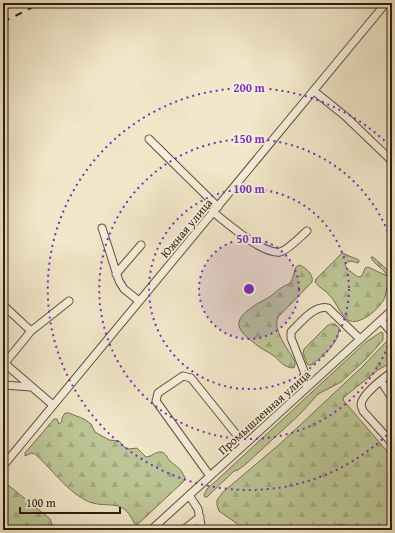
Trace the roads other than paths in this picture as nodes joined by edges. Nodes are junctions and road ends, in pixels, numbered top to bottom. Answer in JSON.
{"nodes":[{"id":1,"x":386,"y":3,"type":"edge"},
{"id":2,"x":314,"y":91,"type":"junction"},
{"id":3,"x":148,"y":139,"type":"dead end"},
{"id":4,"x":392,"y":161,"type":"edge"},
{"id":5,"x":216,"y":209,"type":"junction"},
{"id":6,"x":102,"y":228,"type":"dead end"},
{"id":7,"x":307,"y":231,"type":"dead end"},
{"id":8,"x":141,"y":245,"type":"dead end"},
{"id":9,"x":116,"y":274,"type":"junction"},
{"id":10,"x":70,"y":300,"type":"dead end"},
{"id":11,"x":140,"y":301,"type":"junction"},
{"id":12,"x":3,"y":305,"type":"edge"},
{"id":13,"x":392,"y":310,"type":"edge"},
{"id":14,"x":381,"y":320,"type":"junction"},
{"id":15,"x":31,"y":331,"type":"junction"},
{"id":16,"x":392,"y":333,"type":"edge"},
{"id":17,"x":360,"y":339,"type":"junction"},
{"id":18,"x":4,"y":363,"type":"edge"},
{"id":19,"x":392,"y":372,"type":"edge"},
{"id":20,"x":381,"y":381,"type":"junction"},
{"id":21,"x":3,"y":385,"type":"edge"},
{"id":22,"x":31,"y":387,"type":"junction"},
{"id":23,"x":308,"y":387,"type":"junction"},
{"id":24,"x":392,"y":398,"type":"edge"},
{"id":25,"x":53,"y":405,"type":"junction"},
{"id":26,"x":392,"y":443,"type":"edge"},
{"id":27,"x":244,"y":444,"type":"junction"},
{"id":28,"x":3,"y":466,"type":"edge"},
{"id":29,"x":210,"y":476,"type":"junction"},
{"id":30,"x":189,"y":495,"type":"junction"},
{"id":31,"x":200,"y":517,"type":"junction"},
{"id":32,"x":151,"y":530,"type":"edge"},
{"id":33,"x":183,"y":530,"type":"edge"},
{"id":34,"x":202,"y":530,"type":"edge"}],
"edges":[{"from":1,"to":2,"type":"street","name":"Южная улица"},
{"from":2,"to":4,"type":"street"},
{"from":2,"to":5,"type":"street","name":"Южная улица"},
{"from":3,"to":5,"type":"street"},
{"from":5,"to":7,"type":"street"},
{"from":5,"to":11,"type":"street","name":"Южная улица"},
{"from":6,"to":9,"type":"street"},
{"from":8,"to":9,"type":"street"},
{"from":9,"to":11,"type":"street"},
{"from":10,"to":15,"type":"street"},
{"from":11,"to":25,"type":"street","name":"Южная улица"},
{"from":12,"to":15,"type":"street"},
{"from":13,"to":14,"type":"street","name":"Промышленная улица"},
{"from":14,"to":16,"type":"street"},
{"from":14,"to":17,"type":"street","name":"Промышленная улица"},
{"from":15,"to":18,"type":"street"},
{"from":17,"to":23,"type":"street","name":"Промышленная улица"},
{"from":17,"to":23,"type":"street"},
{"from":18,"to":22,"type":"street"},
{"from":19,"to":20,"type":"street"},
{"from":20,"to":24,"type":"street"},
{"from":20,"to":26,"type":"street"},
{"from":21,"to":22,"type":"street"},
{"from":22,"to":25,"type":"street"},
{"from":23,"to":27,"type":"street","name":"Промышленная улица"},
{"from":25,"to":28,"type":"street","name":"Южная улица"},
{"from":27,"to":29,"type":"street","name":"Промышленная улица"},
{"from":27,"to":29,"type":"street"},
{"from":29,"to":30,"type":"street","name":"Промышленная улица"},
{"from":30,"to":31,"type":"street"},
{"from":30,"to":32,"type":"street","name":"Промышленная улица"},
{"from":31,"to":33,"type":"street"},
{"from":31,"to":34,"type":"street"}]}
